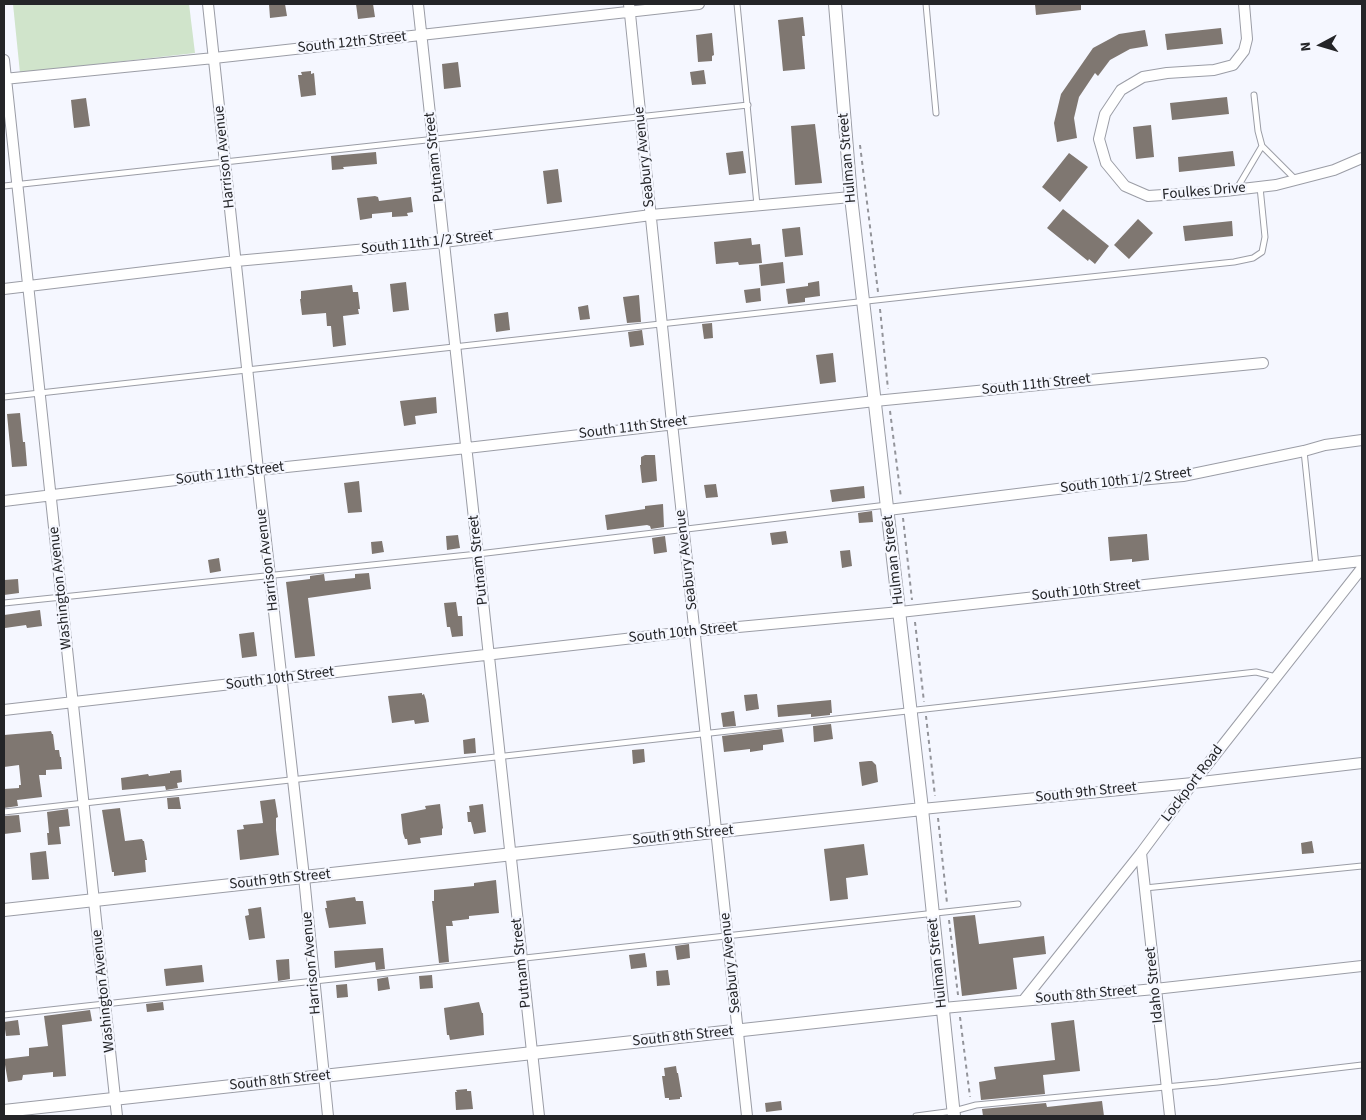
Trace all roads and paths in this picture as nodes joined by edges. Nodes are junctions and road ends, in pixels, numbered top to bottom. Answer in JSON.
{"nodes":[{"id":1,"x":208,"y":4,"type":"edge"},
{"id":2,"x":418,"y":4,"type":"edge"},
{"id":3,"x":699,"y":4,"type":"edge"},
{"id":4,"x":737,"y":4,"type":"edge"},
{"id":5,"x":835,"y":4,"type":"edge"},
{"id":6,"x":926,"y":4,"type":"edge"},
{"id":7,"x":1244,"y":4,"type":"edge"},
{"id":8,"x":630,"y":7,"type":"edge"},
{"id":9,"x":422,"y":36,"type":"junction"},
{"id":10,"x":214,"y":58,"type":"junction"},
{"id":11,"x":4,"y":60,"type":"edge"},
{"id":12,"x":4,"y":79,"type":"edge"},
{"id":13,"x":1254,"y":95,"type":"dead end"},
{"id":14,"x":748,"y":106,"type":"junction"},
{"id":15,"x":936,"y":113,"type":"dead end"},
{"id":16,"x":641,"y":117,"type":"junction"},
{"id":17,"x":433,"y":139,"type":"junction"},
{"id":18,"x":860,"y":143,"type":"dead end"},
{"id":19,"x":1262,"y":146,"type":"junction"},
{"id":20,"x":1362,"y":158,"type":"edge"},
{"id":21,"x":225,"y":161,"type":"junction"},
{"id":22,"x":1296,"y":180,"type":"junction"},
{"id":23,"x":17,"y":185,"type":"junction"},
{"id":24,"x":4,"y":186,"type":"edge"},
{"id":25,"x":1260,"y":187,"type":"junction"},
{"id":26,"x":1236,"y":190,"type":"junction"},
{"id":27,"x":851,"y":197,"type":"junction"},
{"id":28,"x":757,"y":205,"type":"junction"},
{"id":29,"x":651,"y":215,"type":"junction"},
{"id":30,"x":444,"y":242,"type":"junction"},
{"id":31,"x":236,"y":262,"type":"junction"},
{"id":32,"x":29,"y":286,"type":"junction"},
{"id":33,"x":4,"y":290,"type":"edge"},
{"id":34,"x":879,"y":300,"type":"junction"},
{"id":35,"x":863,"y":302,"type":"junction"},
{"id":36,"x":662,"y":324,"type":"junction"},
{"id":37,"x":456,"y":346,"type":"junction"},
{"id":38,"x":1263,"y":363,"type":"dead end"},
{"id":39,"x":248,"y":369,"type":"junction"},
{"id":40,"x":40,"y":393,"type":"junction"},
{"id":41,"x":4,"y":397,"type":"edge"},
{"id":42,"x":889,"y":399,"type":"junction"},
{"id":43,"x":875,"y":401,"type":"junction"},
{"id":44,"x":672,"y":423,"type":"junction"},
{"id":45,"x":1362,"y":440,"type":"edge"},
{"id":46,"x":467,"y":448,"type":"junction"},
{"id":47,"x":1304,"y":451,"type":"junction"},
{"id":48,"x":258,"y":470,"type":"junction"},
{"id":49,"x":51,"y":496,"type":"junction"},
{"id":50,"x":4,"y":501,"type":"edge"},
{"id":51,"x":888,"y":507,"type":"junction"},
{"id":52,"x":902,"y":508,"type":"junction"},
{"id":53,"x":684,"y":531,"type":"junction"},
{"id":54,"x":478,"y":554,"type":"junction"},
{"id":55,"x":1362,"y":561,"type":"edge"},
{"id":56,"x":1316,"y":566,"type":"junction"},
{"id":57,"x":1362,"y":568,"type":"edge"},
{"id":58,"x":270,"y":575,"type":"junction"},
{"id":59,"x":62,"y":597,"type":"junction"},
{"id":60,"x":4,"y":603,"type":"edge"},
{"id":61,"x":914,"y":610,"type":"junction"},
{"id":62,"x":900,"y":612,"type":"junction"},
{"id":63,"x":695,"y":631,"type":"junction"},
{"id":64,"x":489,"y":654,"type":"junction"},
{"id":65,"x":1276,"y":677,"type":"junction"},
{"id":66,"x":282,"y":679,"type":"junction"},
{"id":67,"x":73,"y":703,"type":"junction"},
{"id":68,"x":4,"y":710,"type":"edge"},
{"id":69,"x":925,"y":710,"type":"junction"},
{"id":70,"x":911,"y":712,"type":"junction"},
{"id":71,"x":706,"y":734,"type":"junction"},
{"id":72,"x":500,"y":758,"type":"junction"},
{"id":73,"x":1362,"y":763,"type":"edge"},
{"id":74,"x":293,"y":780,"type":"junction"},
{"id":75,"x":1193,"y":783,"type":"junction"},
{"id":76,"x":84,"y":804,"type":"junction"},
{"id":77,"x":936,"y":808,"type":"junction"},
{"id":78,"x":922,"y":810,"type":"junction"},
{"id":79,"x":4,"y":812,"type":"edge"},
{"id":80,"x":717,"y":832,"type":"junction"},
{"id":81,"x":1141,"y":853,"type":"junction"},
{"id":82,"x":511,"y":855,"type":"junction"},
{"id":83,"x":1362,"y":866,"type":"edge"},
{"id":84,"x":304,"y":877,"type":"junction"},
{"id":85,"x":1145,"y":888,"type":"junction"},
{"id":86,"x":94,"y":901,"type":"junction"},
{"id":87,"x":1018,"y":904,"type":"dead end"},
{"id":88,"x":4,"y":910,"type":"edge"},
{"id":89,"x":948,"y":912,"type":"junction"},
{"id":90,"x":933,"y":913,"type":"junction"},
{"id":91,"x":728,"y":936,"type":"junction"},
{"id":92,"x":522,"y":958,"type":"junction"},
{"id":93,"x":1362,"y":966,"type":"edge"},
{"id":94,"x":314,"y":981,"type":"junction"},
{"id":95,"x":1155,"y":989,"type":"junction"},
{"id":96,"x":1023,"y":1001,"type":"junction"},
{"id":97,"x":105,"y":1004,"type":"junction"},
{"id":98,"x":959,"y":1007,"type":"junction"},
{"id":99,"x":943,"y":1008,"type":"junction"},
{"id":100,"x":4,"y":1015,"type":"edge"},
{"id":101,"x":738,"y":1031,"type":"junction"},
{"id":102,"x":532,"y":1054,"type":"junction"},
{"id":103,"x":1362,"y":1065,"type":"edge"},
{"id":104,"x":324,"y":1077,"type":"junction"},
{"id":105,"x":1166,"y":1087,"type":"junction"},
{"id":106,"x":116,"y":1098,"type":"junction"},
{"id":107,"x":971,"y":1106,"type":"junction"},
{"id":108,"x":4,"y":1111,"type":"edge"},
{"id":109,"x":954,"y":1114,"type":"edge"},
{"id":110,"x":118,"y":1116,"type":"edge"},
{"id":111,"x":328,"y":1116,"type":"edge"},
{"id":112,"x":539,"y":1116,"type":"edge"},
{"id":113,"x":747,"y":1116,"type":"edge"},
{"id":114,"x":916,"y":1116,"type":"edge"},
{"id":115,"x":923,"y":1116,"type":"edge"},
{"id":116,"x":1170,"y":1116,"type":"edge"}],
"edges":[{"from":1,"to":10,"type":"street","name":"Harrison Avenue"},
{"from":2,"to":9,"type":"street","name":"Putnam Street"},
{"from":3,"to":8,"type":"street","name":"South 12th Street"},
{"from":4,"to":14,"type":"lane"},
{"from":5,"to":27,"type":"street","name":"Hulman Street"},
{"from":6,"to":15,"type":"lane"},
{"from":7,"to":26,"type":"street","name":"Foulkes Drive"},
{"from":8,"to":9,"type":"street","name":"South 12th Street"},
{"from":8,"to":16,"type":"street","name":"Seabury Avenue"},
{"from":9,"to":10,"type":"street","name":"South 12th Street"},
{"from":9,"to":17,"type":"street","name":"Putnam Street"},
{"from":10,"to":12,"type":"street","name":"South 12th Street"},
{"from":10,"to":21,"type":"street","name":"Harrison Avenue"},
{"from":11,"to":12,"type":"street","name":"Washington Avenue"},
{"from":12,"to":23,"type":"street","name":"Washington Avenue"},
{"from":13,"to":19,"type":"lane"},
{"from":14,"to":16,"type":"lane"},
{"from":14,"to":28,"type":"lane"},
{"from":16,"to":17,"type":"lane"},
{"from":16,"to":29,"type":"street","name":"Seabury Avenue"},
{"from":17,"to":21,"type":"lane"},
{"from":17,"to":30,"type":"street","name":"Putnam Street"},
{"from":18,"to":34,"type":"path"},
{"from":19,"to":22,"type":"lane"},
{"from":19,"to":26,"type":"lane"},
{"from":20,"to":22,"type":"street","name":"Foulkes Drive"},
{"from":21,"to":23,"type":"lane"},
{"from":21,"to":31,"type":"street","name":"Harrison Avenue"},
{"from":22,"to":25,"type":"street","name":"Foulkes Drive"},
{"from":23,"to":24,"type":"lane"},
{"from":23,"to":32,"type":"street","name":"Washington Avenue"},
{"from":25,"to":26,"type":"street","name":"Foulkes Drive"},
{"from":25,"to":34,"type":"lane"},
{"from":27,"to":28,"type":"street","name":"South 11th 1/2 Street"},
{"from":27,"to":35,"type":"street","name":"Hulman Street"},
{"from":28,"to":29,"type":"street","name":"South 11th 1/2 Street"},
{"from":29,"to":30,"type":"street","name":"South 11th 1/2 Street"},
{"from":29,"to":36,"type":"street","name":"Seabury Avenue"},
{"from":30,"to":31,"type":"street","name":"South 11th 1/2 Street"},
{"from":30,"to":37,"type":"street","name":"Putnam Street"},
{"from":31,"to":32,"type":"street","name":"South 11th 1/2 Street"},
{"from":31,"to":39,"type":"street","name":"Harrison Avenue"},
{"from":32,"to":33,"type":"street","name":"South 11th 1/2 Street"},
{"from":32,"to":40,"type":"street","name":"Washington Avenue"},
{"from":34,"to":35,"type":"lane"},
{"from":34,"to":42,"type":"path"},
{"from":35,"to":36,"type":"lane"},
{"from":35,"to":43,"type":"street","name":"Hulman Street"},
{"from":36,"to":37,"type":"lane"},
{"from":36,"to":44,"type":"street","name":"Seabury Avenue"},
{"from":37,"to":39,"type":"lane"},
{"from":37,"to":46,"type":"street","name":"Putnam Street"},
{"from":38,"to":42,"type":"street","name":"South 11th Street"},
{"from":39,"to":40,"type":"lane"},
{"from":39,"to":48,"type":"street","name":"Harrison Avenue"},
{"from":40,"to":41,"type":"lane"},
{"from":40,"to":49,"type":"street","name":"Washington Avenue"},
{"from":42,"to":43,"type":"street","name":"South 11th Street"},
{"from":42,"to":52,"type":"path"},
{"from":43,"to":44,"type":"street","name":"South 11th Street"},
{"from":43,"to":51,"type":"street","name":"Hulman Street"},
{"from":44,"to":46,"type":"street","name":"South 11th Street"},
{"from":44,"to":53,"type":"street","name":"Seabury Avenue"},
{"from":45,"to":47,"type":"street","name":"South 10th 1/2 Street"},
{"from":46,"to":48,"type":"street","name":"South 11th Street"},
{"from":46,"to":54,"type":"street","name":"Putnam Street"},
{"from":47,"to":52,"type":"street","name":"South 10th 1/2 Street"},
{"from":47,"to":56,"type":"lane"},
{"from":48,"to":49,"type":"street","name":"South 11th Street"},
{"from":48,"to":58,"type":"street","name":"Harrison Avenue"},
{"from":49,"to":50,"type":"street","name":"South 11th Street"},
{"from":49,"to":59,"type":"street","name":"Washington Avenue"},
{"from":51,"to":52,"type":"street","name":"South 10th 1/2 Street"},
{"from":51,"to":53,"type":"lane"},
{"from":51,"to":62,"type":"street","name":"Hulman Street"},
{"from":52,"to":61,"type":"path"},
{"from":53,"to":54,"type":"lane"},
{"from":53,"to":63,"type":"street","name":"Seabury Avenue"},
{"from":54,"to":58,"type":"lane"},
{"from":54,"to":64,"type":"street","name":"Putnam Street"},
{"from":55,"to":56,"type":"street","name":"South 10th Street"},
{"from":56,"to":61,"type":"street","name":"South 10th Street"},
{"from":57,"to":65,"type":"street","name":"Lockport Road"},
{"from":58,"to":59,"type":"lane"},
{"from":58,"to":66,"type":"street","name":"Harrison Avenue"},
{"from":59,"to":60,"type":"lane"},
{"from":59,"to":67,"type":"street","name":"Washington Avenue"},
{"from":61,"to":62,"type":"street","name":"South 10th Street"},
{"from":61,"to":69,"type":"path"},
{"from":62,"to":63,"type":"street","name":"South 10th Street"},
{"from":62,"to":70,"type":"street","name":"Hulman Street"},
{"from":63,"to":64,"type":"street","name":"South 10th Street"},
{"from":63,"to":71,"type":"street","name":"Seabury Avenue"},
{"from":64,"to":66,"type":"street","name":"South 10th Street"},
{"from":64,"to":72,"type":"street","name":"Putnam Street"},
{"from":65,"to":69,"type":"lane"},
{"from":65,"to":75,"type":"street","name":"Lockport Road"},
{"from":66,"to":67,"type":"street","name":"South 10th Street"},
{"from":66,"to":74,"type":"street","name":"Harrison Avenue"},
{"from":67,"to":68,"type":"street","name":"South 10th Street"},
{"from":67,"to":76,"type":"street","name":"Washington Avenue"},
{"from":69,"to":70,"type":"lane"},
{"from":69,"to":77,"type":"path"},
{"from":70,"to":71,"type":"lane"},
{"from":70,"to":78,"type":"street","name":"Hulman Street"},
{"from":71,"to":72,"type":"lane"},
{"from":71,"to":80,"type":"street","name":"Seabury Avenue"},
{"from":72,"to":74,"type":"lane"},
{"from":72,"to":82,"type":"street","name":"Putnam Street"},
{"from":73,"to":75,"type":"street","name":"South 9th Street"},
{"from":74,"to":76,"type":"lane"},
{"from":74,"to":84,"type":"street","name":"Harrison Avenue"},
{"from":75,"to":77,"type":"street","name":"South 9th Street"},
{"from":75,"to":81,"type":"street","name":"Lockport Road"},
{"from":76,"to":79,"type":"lane"},
{"from":76,"to":86,"type":"street","name":"Washington Avenue"},
{"from":77,"to":78,"type":"street","name":"South 9th Street"},
{"from":77,"to":89,"type":"path"},
{"from":78,"to":80,"type":"street","name":"South 9th Street"},
{"from":78,"to":90,"type":"street","name":"Hulman Street"},
{"from":80,"to":82,"type":"street","name":"South 9th Street"},
{"from":80,"to":91,"type":"street","name":"Seabury Avenue"},
{"from":81,"to":85,"type":"street","name":"Idaho Street"},
{"from":81,"to":96,"type":"street","name":"Lockport Road"},
{"from":82,"to":84,"type":"street","name":"South 9th Street"},
{"from":82,"to":92,"type":"street","name":"Putnam Street"},
{"from":83,"to":85,"type":"lane"},
{"from":84,"to":86,"type":"street","name":"South 9th Street"},
{"from":84,"to":94,"type":"street","name":"Harrison Avenue"},
{"from":85,"to":95,"type":"street","name":"Idaho Street"},
{"from":86,"to":88,"type":"street","name":"South 9th Street"},
{"from":86,"to":97,"type":"street","name":"Washington Avenue"},
{"from":87,"to":89,"type":"lane"},
{"from":89,"to":90,"type":"lane"},
{"from":89,"to":98,"type":"path"},
{"from":90,"to":91,"type":"lane"},
{"from":90,"to":99,"type":"street","name":"Hulman Street"},
{"from":91,"to":92,"type":"lane"},
{"from":91,"to":101,"type":"street","name":"Seabury Avenue"},
{"from":92,"to":94,"type":"lane"},
{"from":92,"to":102,"type":"street","name":"Putnam Street"},
{"from":93,"to":95,"type":"street","name":"South 8th Street"},
{"from":94,"to":97,"type":"lane"},
{"from":94,"to":104,"type":"street","name":"Harrison Avenue"},
{"from":95,"to":96,"type":"street","name":"South 8th Street"},
{"from":95,"to":105,"type":"street","name":"Idaho Street"},
{"from":96,"to":98,"type":"street","name":"South 8th Street"},
{"from":97,"to":100,"type":"lane"},
{"from":97,"to":106,"type":"street","name":"Washington Avenue"},
{"from":98,"to":99,"type":"street","name":"South 8th Street"},
{"from":98,"to":107,"type":"path"},
{"from":99,"to":101,"type":"street","name":"South 8th Street"},
{"from":99,"to":109,"type":"street","name":"Hulman Street"},
{"from":101,"to":102,"type":"street","name":"South 8th Street"},
{"from":101,"to":113,"type":"street","name":"Seabury Avenue"},
{"from":102,"to":104,"type":"street","name":"South 8th Street"},
{"from":102,"to":112,"type":"street","name":"Putnam Street"},
{"from":103,"to":105,"type":"lane"},
{"from":104,"to":106,"type":"street","name":"South 8th Street"},
{"from":104,"to":111,"type":"street","name":"Harrison Avenue"},
{"from":105,"to":107,"type":"lane"},
{"from":105,"to":116,"type":"street","name":"Idaho Street"},
{"from":106,"to":108,"type":"street","name":"South 8th Street"},
{"from":106,"to":110,"type":"street","name":"Washington Avenue"},
{"from":107,"to":109,"type":"lane"},
{"from":109,"to":115,"type":"lane"},
{"from":114,"to":115,"type":"lane"}]}
